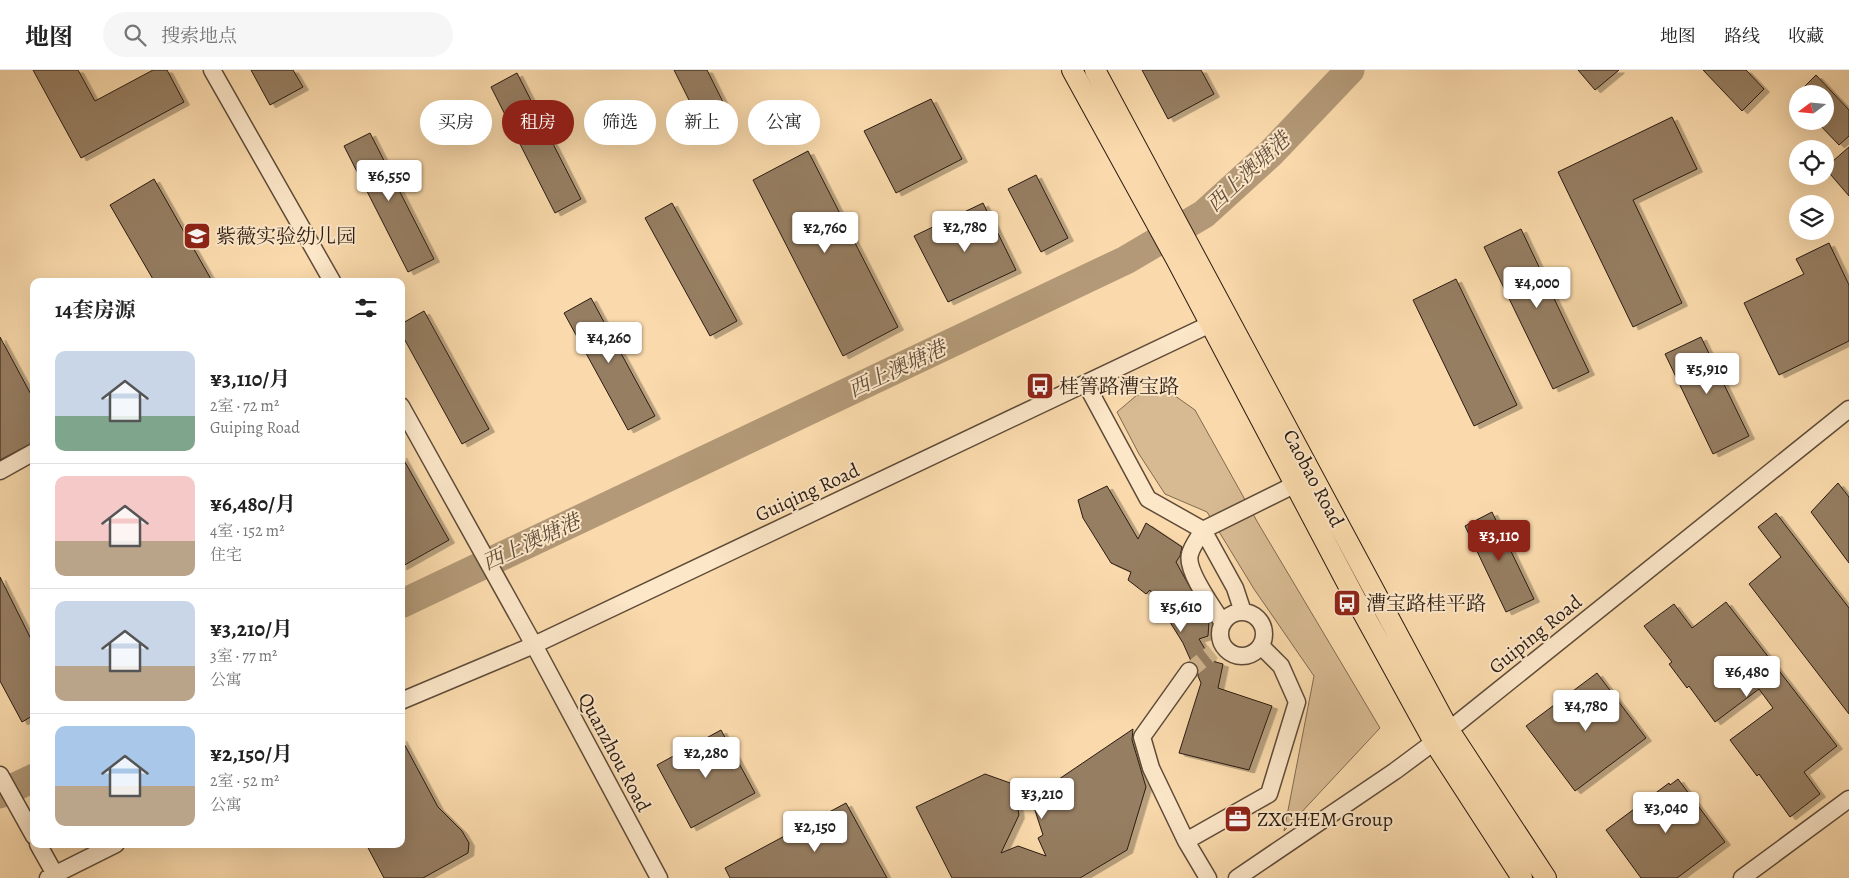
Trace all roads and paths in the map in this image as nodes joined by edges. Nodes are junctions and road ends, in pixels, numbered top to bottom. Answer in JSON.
{"nodes":[{"id":1,"x":212,"y":70,"type":"edge"},
{"id":2,"x":1072,"y":70,"type":"edge"},
{"id":3,"x":1095,"y":70,"type":"edge"},
{"id":4,"x":330,"y":278,"type":"edge"},
{"id":5,"x":1219,"y":320,"type":"junction"},
{"id":6,"x":1086,"y":384,"type":"junction"},
{"id":7,"x":1849,"y":409,"type":"edge"},
{"id":8,"x":405,"y":413,"type":"edge"},
{"id":9,"x":30,"y":454,"type":"edge"},
{"id":10,"x":0,"y":470,"type":"edge"},
{"id":11,"x":1296,"y":484,"type":"junction"},
{"id":12,"x":1203,"y":530,"type":"junction"},
{"id":13,"x":1243,"y":612,"type":"junction"},
{"id":14,"x":1223,"y":623,"type":"junction"},
{"id":15,"x":534,"y":645,"type":"junction"},
{"id":16,"x":1262,"y":646,"type":"junction"},
{"id":17,"x":1189,"y":671,"type":"tunnel mouth"},
{"id":18,"x":405,"y":699,"type":"edge"},
{"id":19,"x":1442,"y":736,"type":"junction"},
{"id":20,"x":0,"y":775,"type":"edge"},
{"id":21,"x":1849,"y":800,"type":"edge"},
{"id":22,"x":30,"y":829,"type":"edge"},
{"id":23,"x":1186,"y":841,"type":"junction"},
{"id":24,"x":40,"y":848,"type":"edge"},
{"id":25,"x":108,"y":848,"type":"edge"},
{"id":26,"x":53,"y":877,"type":"edge"},
{"id":27,"x":659,"y":878,"type":"edge"},
{"id":28,"x":1208,"y":878,"type":"edge"},
{"id":29,"x":1237,"y":878,"type":"edge"},
{"id":30,"x":1522,"y":878,"type":"edge"},
{"id":31,"x":1546,"y":878,"type":"edge"},
{"id":32,"x":1742,"y":878,"type":"edge"}],
"edges":[{"from":1,"to":4,"type":"street"},
{"from":2,"to":5,"type":"main road","name":"Caobao Road"},
{"from":3,"to":5,"type":"main road","name":"Caobao Road"},
{"from":5,"to":6,"type":"street","name":"Guiqing Road"},
{"from":5,"to":11,"type":"main road","name":"Caobao Road"},
{"from":5,"to":19,"type":"main road","name":"Caobao Road"},
{"from":6,"to":12,"type":"street"},
{"from":6,"to":15,"type":"street","name":"Guiqing Road"},
{"from":7,"to":19,"type":"street","name":"Guiping Road"},
{"from":8,"to":15,"type":"street","name":"Quanzhou Road"},
{"from":9,"to":10,"type":"street"},
{"from":11,"to":12,"type":"street"},
{"from":11,"to":19,"type":"main road","name":"Caobao Road"},
{"from":12,"to":13,"type":"street"},
{"from":12,"to":14,"type":"street"},
{"from":13,"to":14,"type":"street"},
{"from":13,"to":16,"type":"street"},
{"from":14,"to":16,"type":"street"},
{"from":15,"to":18,"type":"street","name":"Guiqing Road"},
{"from":15,"to":27,"type":"street","name":"Quanzhou Road"},
{"from":16,"to":23,"type":"street"},
{"from":17,"to":23,"type":"street"},
{"from":19,"to":29,"type":"street","name":"Guiping Road"},
{"from":19,"to":30,"type":"main road","name":"Caobao Road"},
{"from":19,"to":31,"type":"main road","name":"Caobao Road"},
{"from":20,"to":22,"type":"street"},
{"from":21,"to":32,"type":"street"},
{"from":23,"to":28,"type":"street"},
{"from":24,"to":26,"type":"street"},
{"from":25,"to":26,"type":"street"}]}
